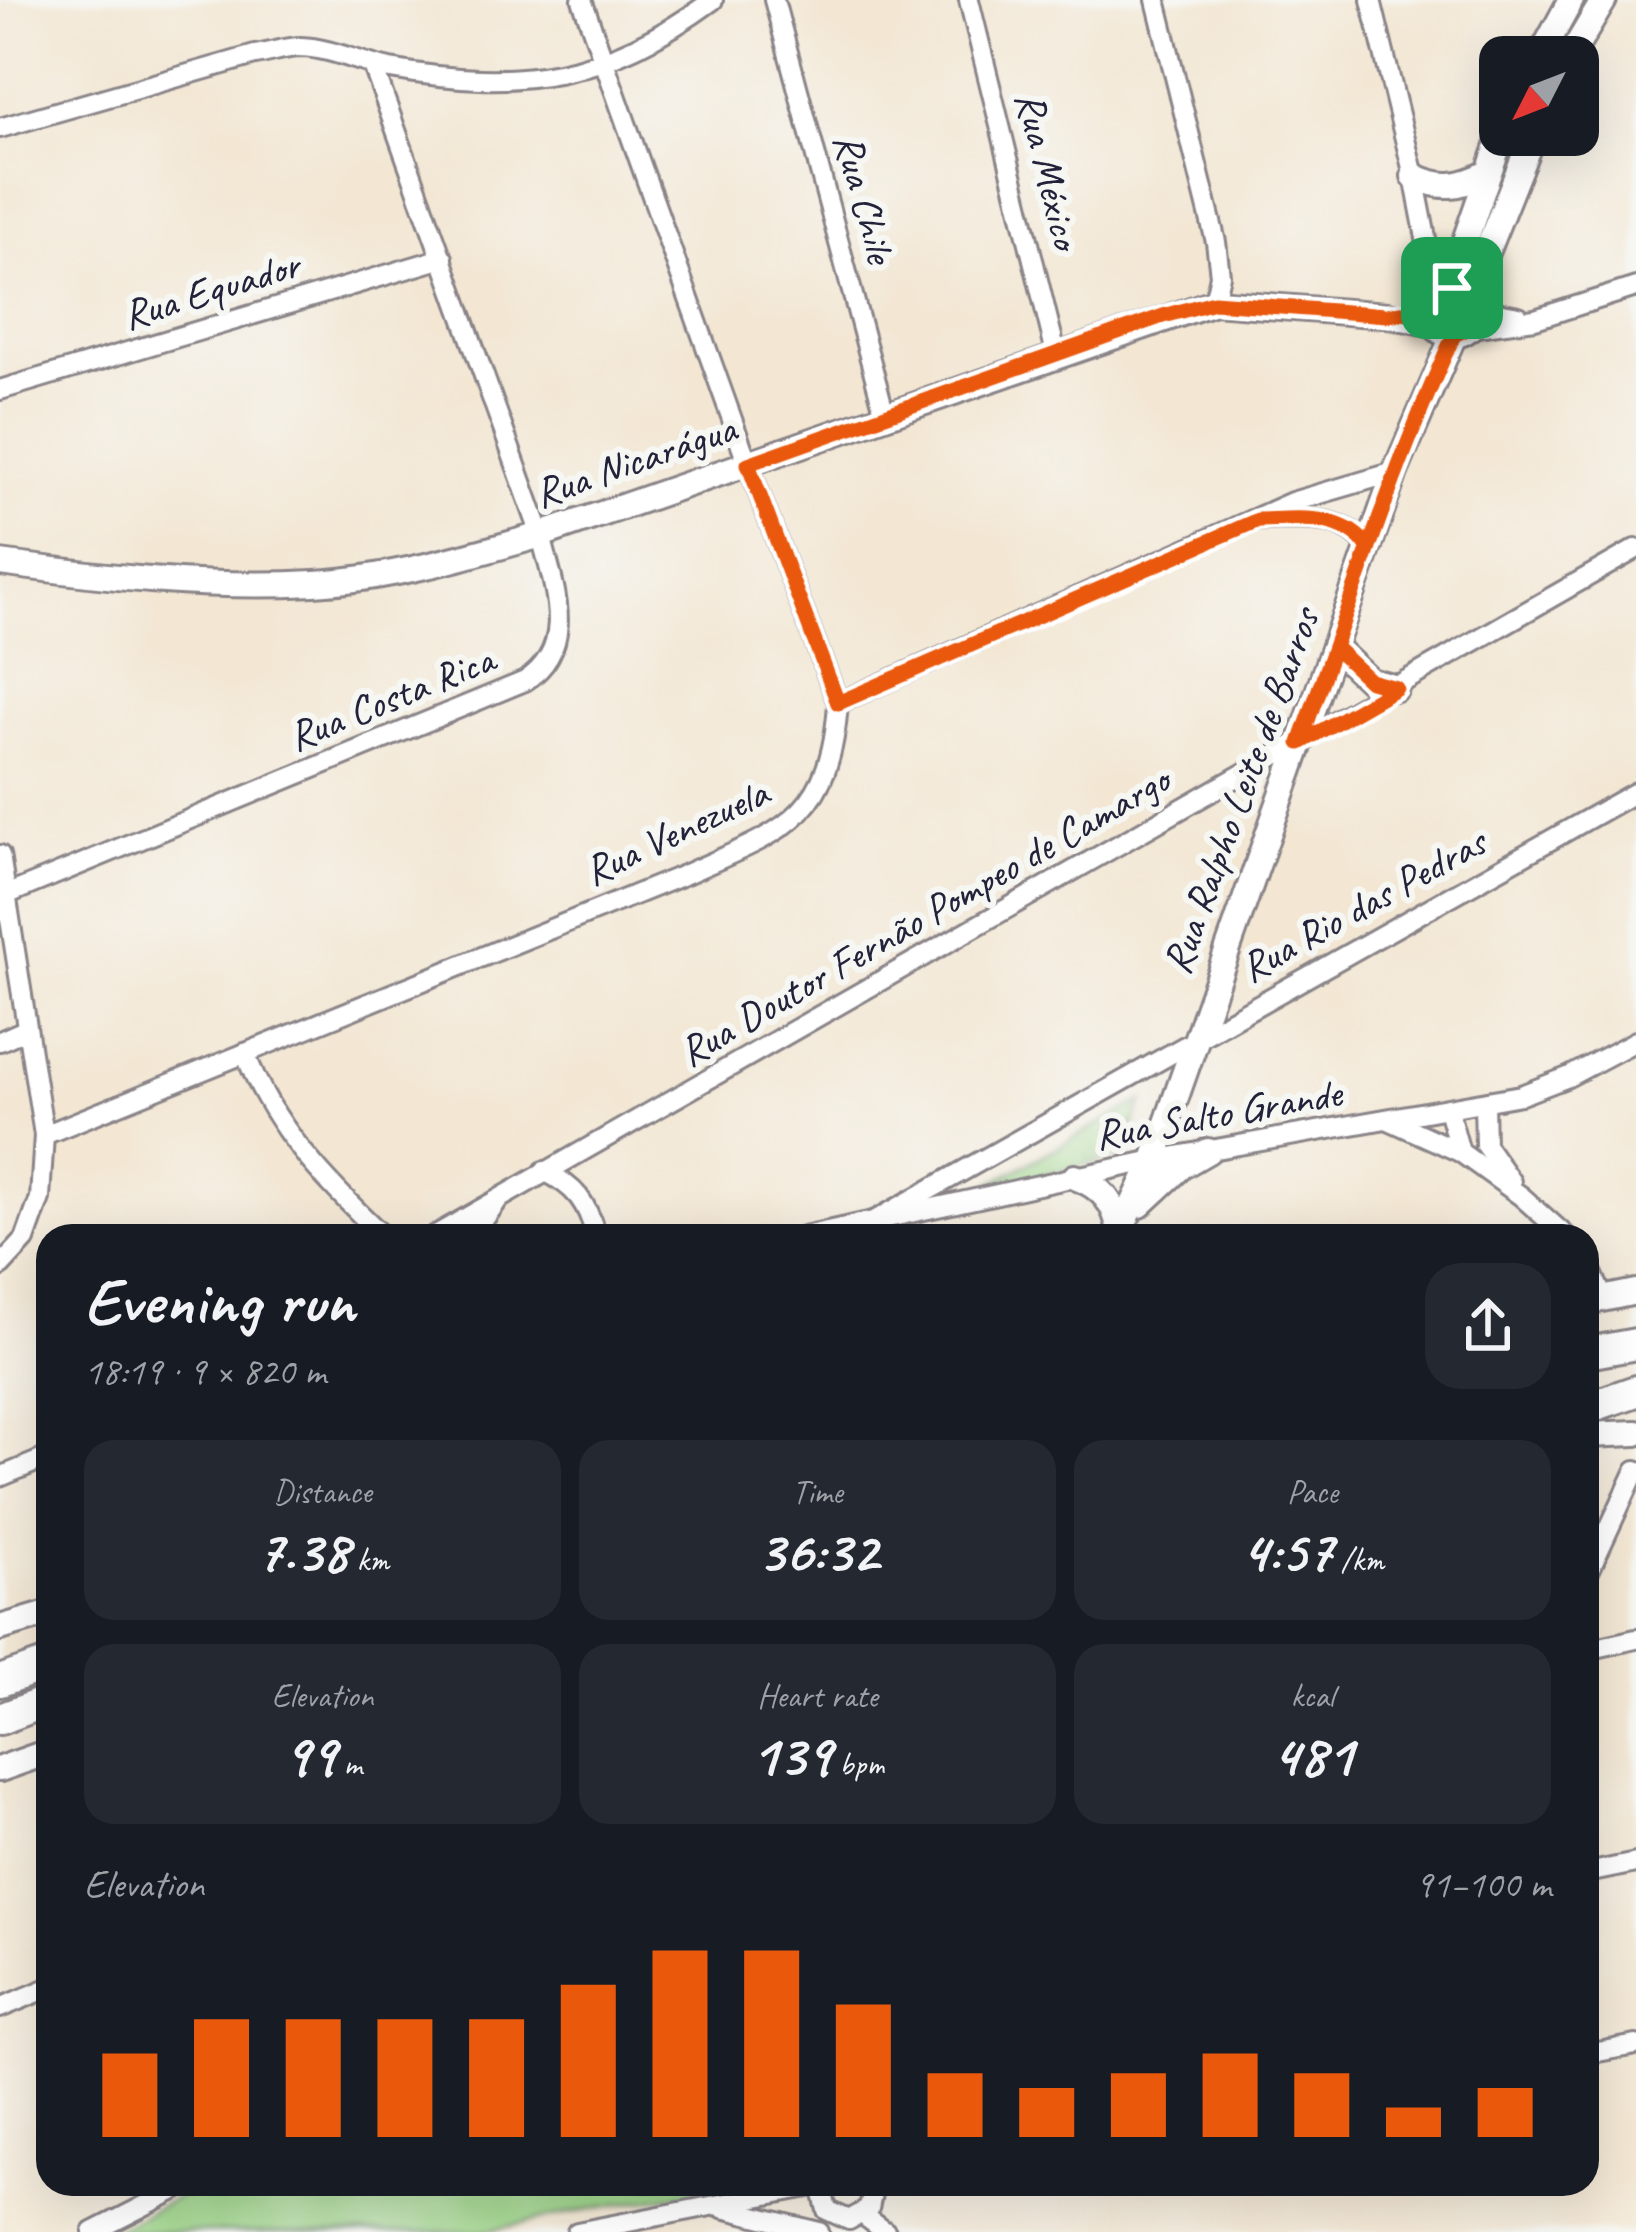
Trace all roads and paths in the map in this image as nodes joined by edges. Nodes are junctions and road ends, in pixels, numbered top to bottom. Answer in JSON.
{"nodes":[{"id":1,"x":582,"y":0,"type":"edge"},
{"id":2,"x":713,"y":0,"type":"edge"},
{"id":3,"x":774,"y":0,"type":"edge"},
{"id":4,"x":969,"y":0,"type":"edge"},
{"id":5,"x":1156,"y":0,"type":"edge"},
{"id":6,"x":1371,"y":0,"type":"edge"},
{"id":7,"x":1571,"y":0,"type":"edge"},
{"id":8,"x":1604,"y":0,"type":"edge"},
{"id":9,"x":1551,"y":36,"type":"edge"},
{"id":10,"x":1583,"y":36,"type":"edge"},
{"id":11,"x":605,"y":63,"type":"junction"},
{"id":12,"x":373,"y":66,"type":"junction"},
{"id":13,"x":0,"y":128,"type":"edge"},
{"id":14,"x":1494,"y":156,"type":"edge"},
{"id":15,"x":1520,"y":156,"type":"edge"},
{"id":16,"x":1488,"y":173,"type":"junction"},
{"id":17,"x":1414,"y":176,"type":"junction"},
{"id":18,"x":1486,"y":212,"type":"junction"},
{"id":19,"x":442,"y":258,"type":"junction"},
{"id":20,"x":1636,"y":286,"type":"edge"},
{"id":21,"x":1214,"y":302,"type":"junction"},
{"id":22,"x":1450,"y":313,"type":"junction"},
{"id":23,"x":1057,"y":357,"type":"junction"},
{"id":24,"x":0,"y":390,"type":"edge"},
{"id":25,"x":885,"y":415,"type":"junction"},
{"id":26,"x":748,"y":464,"type":"junction"},
{"id":27,"x":1396,"y":472,"type":"junction"},
{"id":28,"x":1258,"y":520,"type":"junction"},
{"id":29,"x":541,"y":535,"type":"junction"},
{"id":30,"x":1369,"y":548,"type":"junction"},
{"id":31,"x":1636,"y":549,"type":"edge"},
{"id":32,"x":0,"y":563,"type":"edge"},
{"id":33,"x":1334,"y":647,"type":"junction"},
{"id":34,"x":1396,"y":688,"type":"junction"},
{"id":35,"x":838,"y":703,"type":"junction"},
{"id":36,"x":1300,"y":743,"type":"junction"},
{"id":37,"x":1636,"y":792,"type":"edge"},
{"id":38,"x":0,"y":855,"type":"edge"},
{"id":39,"x":6,"y":895,"type":"junction"},
{"id":40,"x":25,"y":1030,"type":"junction"},
{"id":41,"x":0,"y":1041,"type":"edge"},
{"id":42,"x":1636,"y":1041,"type":"edge"},
{"id":43,"x":1192,"y":1043,"type":"junction"},
{"id":44,"x":245,"y":1053,"type":"junction"},
{"id":45,"x":1484,"y":1102,"type":"junction"},
{"id":46,"x":1448,"y":1109,"type":"junction"},
{"id":47,"x":1389,"y":1120,"type":"junction"},
{"id":48,"x":44,"y":1135,"type":"junction"},
{"id":49,"x":1208,"y":1150,"type":"junction"},
{"id":50,"x":1460,"y":1152,"type":"junction"},
{"id":51,"x":1154,"y":1160,"type":"junction"},
{"id":52,"x":544,"y":1171,"type":"junction"},
{"id":53,"x":1075,"y":1177,"type":"junction"},
{"id":54,"x":502,"y":1194,"type":"junction"},
{"id":55,"x":1521,"y":1196,"type":"junction"},
{"id":56,"x":874,"y":1222,"type":"junction"},
{"id":57,"x":371,"y":1224,"type":"edge"},
{"id":58,"x":453,"y":1224,"type":"edge"},
{"id":59,"x":480,"y":1224,"type":"edge"},
{"id":60,"x":593,"y":1224,"type":"edge"},
{"id":61,"x":864,"y":1224,"type":"edge"},
{"id":62,"x":1117,"y":1224,"type":"edge"},
{"id":63,"x":1124,"y":1224,"type":"edge"},
{"id":64,"x":1127,"y":1224,"type":"edge"},
{"id":65,"x":1552,"y":1224,"type":"edge"},
{"id":66,"x":0,"y":1267,"type":"edge"},
{"id":67,"x":1636,"y":1292,"type":"edge"},
{"id":68,"x":1599,"y":1300,"type":"edge"},
{"id":69,"x":1599,"y":1341,"type":"edge"},
{"id":70,"x":1636,"y":1341,"type":"edge"},
{"id":71,"x":1599,"y":1350,"type":"edge"},
{"id":72,"x":1636,"y":1378,"type":"edge"},
{"id":73,"x":1599,"y":1383,"type":"edge"},
{"id":74,"x":1636,"y":1391,"type":"edge"},
{"id":75,"x":1599,"y":1404,"type":"edge"},
{"id":76,"x":1636,"y":1433,"type":"edge"},
{"id":77,"x":1599,"y":1435,"type":"edge"},
{"id":78,"x":36,"y":1461,"type":"edge"},
{"id":79,"x":1636,"y":1470,"type":"edge"},
{"id":80,"x":0,"y":1477,"type":"edge"},
{"id":81,"x":1599,"y":1550,"type":"edge"},
{"id":82,"x":36,"y":1618,"type":"edge"},
{"id":83,"x":0,"y":1628,"type":"edge"},
{"id":84,"x":1636,"y":1639,"type":"edge"},
{"id":85,"x":1599,"y":1647,"type":"edge"},
{"id":86,"x":36,"y":1668,"type":"edge"},
{"id":87,"x":0,"y":1681,"type":"edge"},
{"id":88,"x":25,"y":1709,"type":"edge"},
{"id":89,"x":0,"y":1730,"type":"edge"},
{"id":90,"x":36,"y":1756,"type":"edge"},
{"id":91,"x":0,"y":1769,"type":"edge"},
{"id":92,"x":1636,"y":1863,"type":"edge"},
{"id":93,"x":1599,"y":1871,"type":"edge"},
{"id":94,"x":36,"y":1993,"type":"edge"},
{"id":95,"x":0,"y":2008,"type":"edge"},
{"id":96,"x":1636,"y":2045,"type":"edge"},
{"id":97,"x":1599,"y":2052,"type":"edge"},
{"id":98,"x":164,"y":2196,"type":"edge"},
{"id":99,"x":763,"y":2196,"type":"edge"},
{"id":100,"x":824,"y":2196,"type":"edge"},
{"id":101,"x":873,"y":2196,"type":"edge"},
{"id":102,"x":712,"y":2206,"type":"junction"},
{"id":103,"x":863,"y":2215,"type":"junction"},
{"id":104,"x":93,"y":2232,"type":"edge"},
{"id":105,"x":577,"y":2232,"type":"edge"},
{"id":106,"x":819,"y":2232,"type":"edge"},
{"id":107,"x":886,"y":2232,"type":"edge"}],
"edges":[{"from":1,"to":11,"type":"street","name":"Rua Venezuela"},
{"from":2,"to":11,"type":"street"},
{"from":3,"to":25,"type":"street","name":"Rua Chile"},
{"from":4,"to":23,"type":"street","name":"Rua México"},
{"from":5,"to":21,"type":"street"},
{"from":6,"to":17,"type":"street"},
{"from":7,"to":9,"type":"street"},
{"from":8,"to":10,"type":"street"},
{"from":11,"to":12,"type":"street"},
{"from":11,"to":26,"type":"street","name":"Rua Venezuela"},
{"from":12,"to":13,"type":"street"},
{"from":12,"to":19,"type":"street","name":"Rua Costa Rica"},
{"from":14,"to":16,"type":"street"},
{"from":15,"to":18,"type":"street"},
{"from":16,"to":17,"type":"street"},
{"from":16,"to":18,"type":"street"},
{"from":17,"to":22,"type":"street"},
{"from":18,"to":22,"type":"street","name":"Rua Ralpho Leite de Barros"},
{"from":19,"to":24,"type":"street","name":"Rua Equador"},
{"from":19,"to":29,"type":"street","name":"Rua Costa Rica"},
{"from":20,"to":22,"type":"street"},
{"from":21,"to":22,"type":"street"},
{"from":21,"to":23,"type":"street","name":"Rua Nicarágua"},
{"from":22,"to":27,"type":"street","name":"Rua Ralpho Leite de Barros"},
{"from":23,"to":25,"type":"street","name":"Rua Nicarágua"},
{"from":25,"to":26,"type":"street","name":"Rua Nicarágua"},
{"from":26,"to":29,"type":"street","name":"Rua Nicarágua"},
{"from":26,"to":35,"type":"street","name":"Rua Venezuela"},
{"from":27,"to":28,"type":"street"},
{"from":27,"to":30,"type":"street","name":"Rua Ralpho Leite de Barros"},
{"from":28,"to":30,"type":"street"},
{"from":28,"to":35,"type":"street"},
{"from":29,"to":32,"type":"street","name":"Rua Nicarágua"},
{"from":29,"to":39,"type":"street","name":"Rua Costa Rica"},
{"from":30,"to":33,"type":"street","name":"Rua Ralpho Leite de Barros"},
{"from":31,"to":34,"type":"street","name":"Rua Doutor Fernão Pompeo de Camargo"},
{"from":33,"to":34,"type":"street"},
{"from":33,"to":36,"type":"street","name":"Rua Ralpho Leite de Barros"},
{"from":34,"to":36,"type":"street","name":"Rua Doutor Fernão Pompeo de Camargo"},
{"from":35,"to":44,"type":"street","name":"Rua Venezuela"},
{"from":36,"to":43,"type":"street","name":"Rua Ralpho Leite de Barros"},
{"from":36,"to":52,"type":"street","name":"Rua Doutor Fernão Pompeo de Camargo"},
{"from":37,"to":43,"type":"street","name":"Rua Rio das Pedras"},
{"from":38,"to":39,"type":"street"},
{"from":39,"to":40,"type":"street"},
{"from":40,"to":41,"type":"street"},
{"from":40,"to":48,"type":"street"},
{"from":42,"to":45,"type":"street","name":"Rua Salto Grande"},
{"from":43,"to":51,"type":"street","name":"Rua Ralpho Leite de Barros"},
{"from":43,"to":56,"type":"street","name":"Rua Rio das Pedras"},
{"from":44,"to":48,"type":"street","name":"Rua Venezuela"},
{"from":44,"to":57,"type":"street"},
{"from":45,"to":46,"type":"street","name":"Rua Salto Grande"},
{"from":45,"to":55,"type":"street"},
{"from":46,"to":47,"type":"street","name":"Rua Salto Grande"},
{"from":46,"to":50,"type":"street"},
{"from":47,"to":49,"type":"street","name":"Rua Salto Grande"},
{"from":47,"to":50,"type":"street"},
{"from":48,"to":66,"type":"street"},
{"from":49,"to":51,"type":"street","name":"Rua Salto Grande"},
{"from":49,"to":64,"type":"street"},
{"from":50,"to":55,"type":"street"},
{"from":51,"to":53,"type":"street","name":"Rua Salto Grande"},
{"from":51,"to":63,"type":"street","name":"Rua Ralpho Leite de Barros"},
{"from":52,"to":54,"type":"street","name":"Rua Doutor Fernão Pompeo de Camargo"},
{"from":52,"to":60,"type":"street"},
{"from":53,"to":56,"type":"street","name":"Rua Salto Grande"},
{"from":53,"to":62,"type":"street"},
{"from":54,"to":58,"type":"street","name":"Rua Doutor Fernão Pompeo de Camargo"},
{"from":54,"to":59,"type":"street"},
{"from":55,"to":65,"type":"street"},
{"from":56,"to":61,"type":"street","name":"Rua Salto Grande"},
{"from":67,"to":68,"type":"street"},
{"from":69,"to":70,"type":"highway"},
{"from":70,"to":71,"type":"highway"},
{"from":72,"to":73,"type":"highway"},
{"from":74,"to":75,"type":"highway"},
{"from":76,"to":77,"type":"street"},
{"from":78,"to":80,"type":"street"},
{"from":79,"to":81,"type":"street"},
{"from":82,"to":83,"type":"street"},
{"from":84,"to":85,"type":"street"},
{"from":86,"to":87,"type":"highway"},
{"from":88,"to":89,"type":"highway"},
{"from":90,"to":91,"type":"street"},
{"from":92,"to":93,"type":"street"},
{"from":94,"to":95,"type":"street"},
{"from":96,"to":97,"type":"street"},
{"from":98,"to":104,"type":"street"},
{"from":99,"to":102,"type":"street"},
{"from":100,"to":103,"type":"street"},
{"from":101,"to":103,"type":"street"},
{"from":102,"to":105,"type":"street"},
{"from":102,"to":106,"type":"street"},
{"from":103,"to":107,"type":"street"}]}
